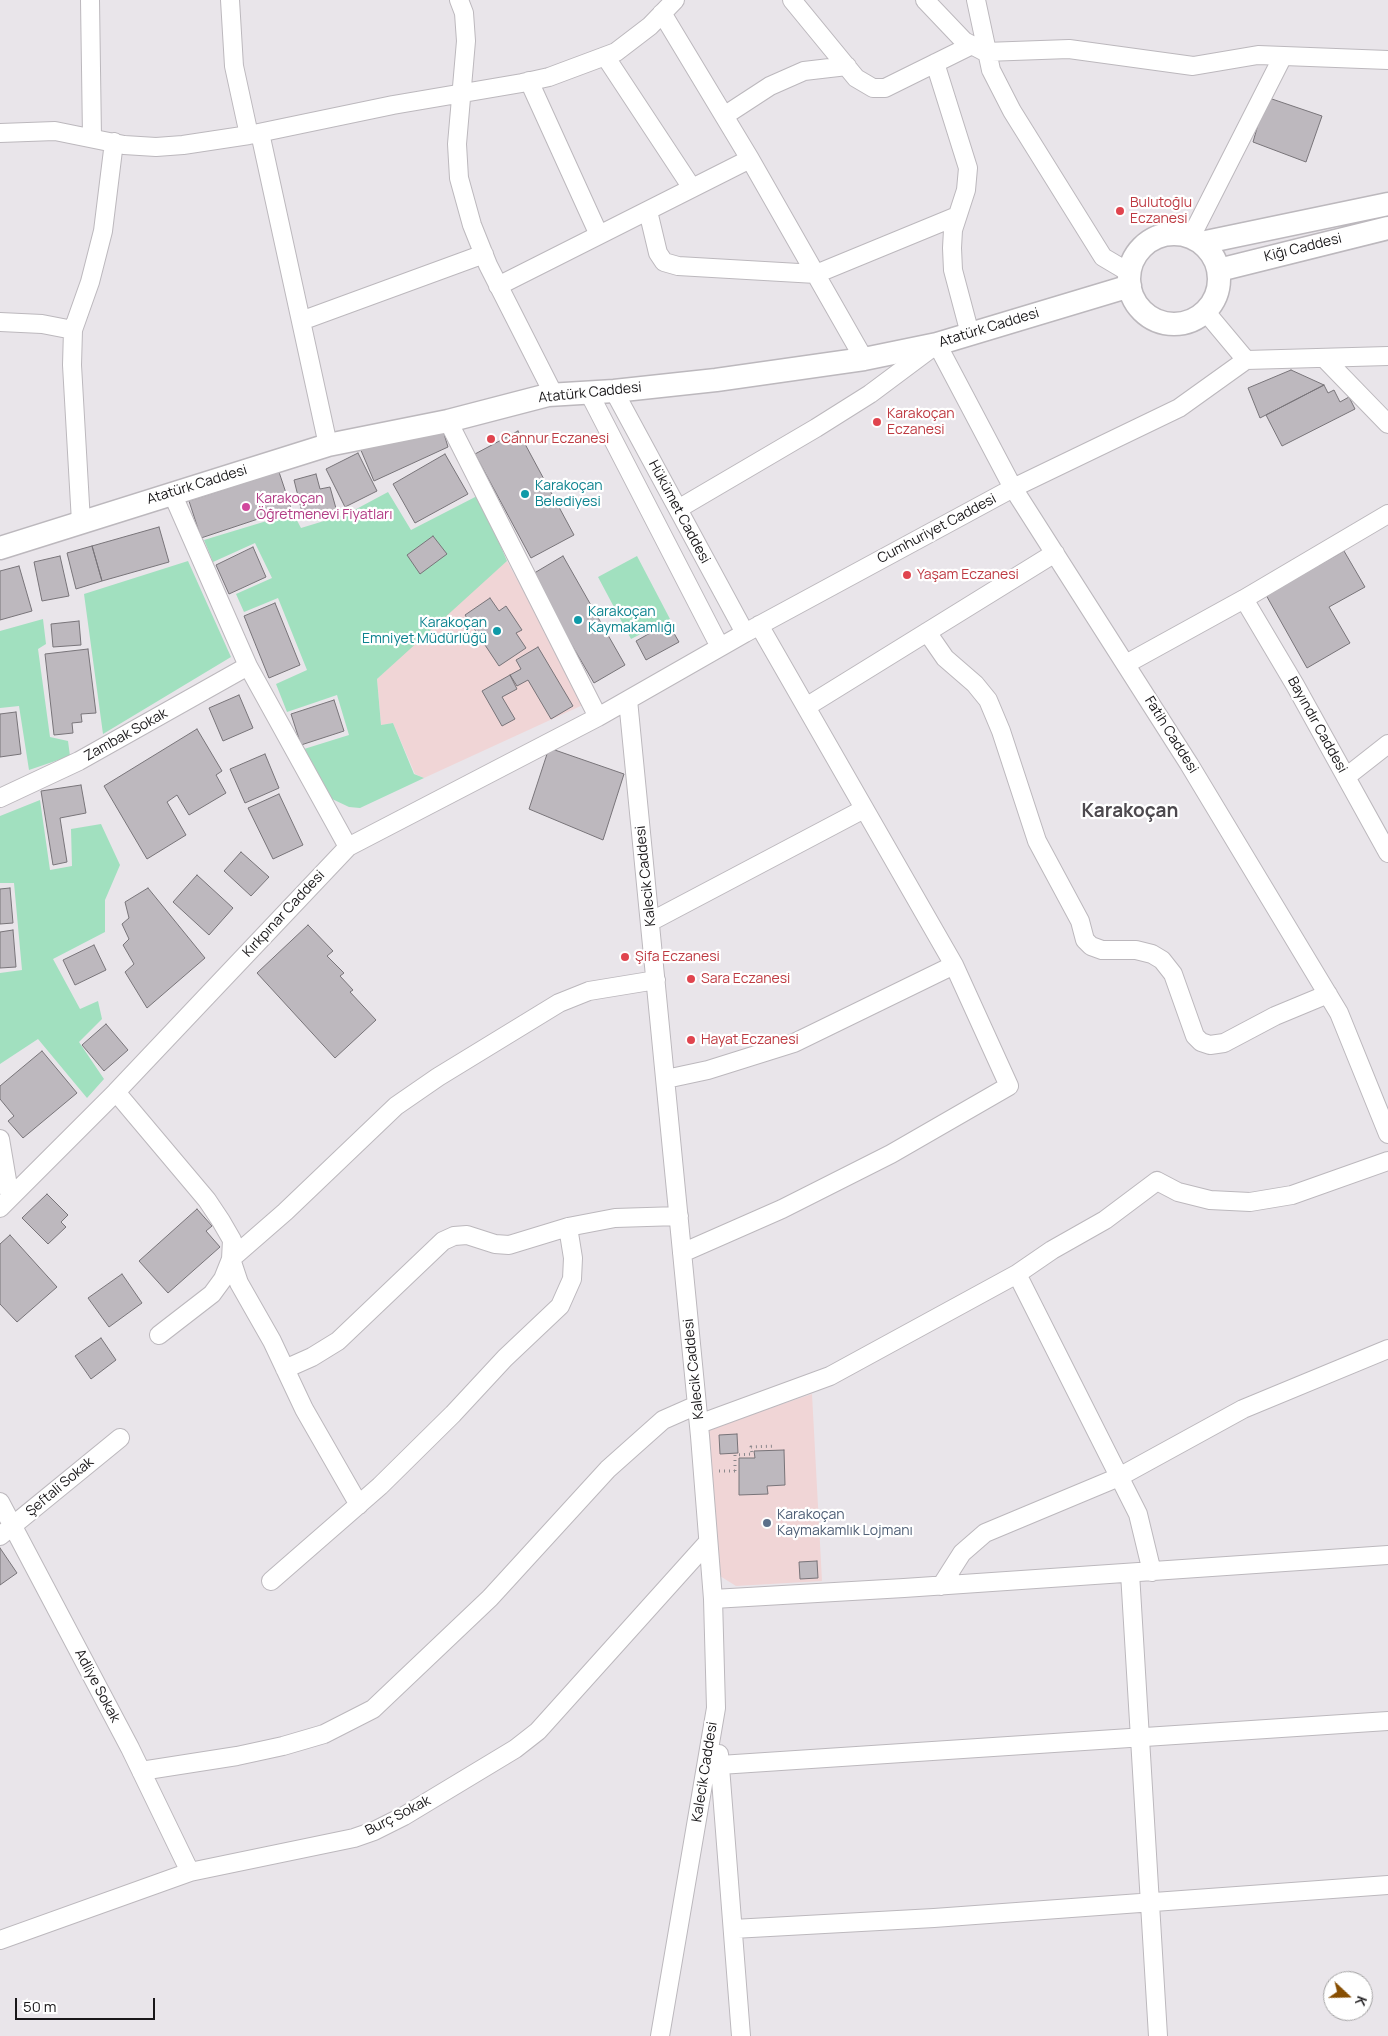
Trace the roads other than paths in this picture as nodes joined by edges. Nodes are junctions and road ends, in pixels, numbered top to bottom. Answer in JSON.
{"nodes":[{"id":1,"x":90,"y":0,"type":"edge"},
{"id":2,"x":230,"y":0,"type":"edge"},
{"id":3,"x":676,"y":0,"type":"edge"},
{"id":4,"x":792,"y":0,"type":"edge"},
{"id":5,"x":925,"y":0,"type":"edge"},
{"id":6,"x":976,"y":0,"type":"edge"},
{"id":7,"x":464,"y":4,"type":"edge"},
{"id":8,"x":662,"y":13,"type":"junction"},
{"id":9,"x":979,"y":48,"type":"junction"},
{"id":10,"x":605,"y":56,"type":"junction"},
{"id":11,"x":1283,"y":56,"type":"junction"},
{"id":12,"x":1388,"y":60,"type":"edge"},
{"id":13,"x":935,"y":64,"type":"junction"},
{"id":14,"x":846,"y":66,"type":"junction"},
{"id":15,"x":529,"y":82,"type":"junction"},
{"id":16,"x":462,"y":93,"type":"junction"},
{"id":17,"x":724,"y":116,"type":"junction"},
{"id":18,"x":0,"y":133,"type":"edge"},
{"id":19,"x":255,"y":134,"type":"junction"},
{"id":20,"x":92,"y":137,"type":"junction"},
{"id":21,"x":114,"y":142,"type":"junction"},
{"id":22,"x":750,"y":159,"type":"junction"},
{"id":23,"x":692,"y":188,"type":"junction"},
{"id":24,"x":1388,"y":204,"type":"edge"},
{"id":25,"x":648,"y":210,"type":"junction"},
{"id":26,"x":957,"y":216,"type":"junction"},
{"id":27,"x":1388,"y":228,"type":"edge"},
{"id":28,"x":600,"y":235,"type":"junction"},
{"id":29,"x":1196,"y":240,"type":"junction"},
{"id":30,"x":484,"y":254,"type":"junction"},
{"id":31,"x":1219,"y":270,"type":"junction"},
{"id":32,"x":816,"y":274,"type":"junction"},
{"id":33,"x":1130,"y":280,"type":"junction"},
{"id":34,"x":498,"y":286,"type":"junction"},
{"id":35,"x":1206,"y":311,"type":"junction"},
{"id":36,"x":301,"y":321,"type":"junction"},
{"id":37,"x":0,"y":322,"type":"edge"},
{"id":38,"x":73,"y":330,"type":"junction"},
{"id":39,"x":970,"y":334,"type":"junction"},
{"id":40,"x":937,"y":344,"type":"junction"},
{"id":41,"x":1388,"y":356,"type":"edge"},
{"id":42,"x":864,"y":358,"type":"junction"},
{"id":43,"x":1324,"y":358,"type":"junction"},
{"id":44,"x":1246,"y":360,"type":"junction"},
{"id":45,"x":614,"y":391,"type":"junction"},
{"id":46,"x":589,"y":392,"type":"junction"},
{"id":47,"x":554,"y":395,"type":"junction"},
{"id":48,"x":448,"y":421,"type":"junction"},
{"id":49,"x":1388,"y":424,"type":"edge"},
{"id":50,"x":328,"y":445,"type":"junction"},
{"id":51,"x":1014,"y":488,"type":"junction"},
{"id":52,"x":172,"y":493,"type":"junction"},
{"id":53,"x":678,"y":509,"type":"junction"},
{"id":54,"x":1388,"y":514,"type":"edge"},
{"id":55,"x":81,"y":522,"type":"junction"},
{"id":56,"x":0,"y":548,"type":"edge"},
{"id":57,"x":1055,"y":553,"type":"junction"},
{"id":58,"x":1244,"y":599,"type":"junction"},
{"id":59,"x":752,"y":629,"type":"junction"},
{"id":60,"x":927,"y":632,"type":"junction"},
{"id":61,"x":720,"y":647,"type":"junction"},
{"id":62,"x":1126,"y":664,"type":"junction"},
{"id":63,"x":248,"y":666,"type":"junction"},
{"id":64,"x":628,"y":700,"type":"junction"},
{"id":65,"x":806,"y":707,"type":"junction"},
{"id":66,"x":598,"y":717,"type":"junction"},
{"id":67,"x":1388,"y":744,"type":"edge"},
{"id":68,"x":1346,"y":777,"type":"junction"},
{"id":69,"x":0,"y":798,"type":"edge"},
{"id":70,"x":864,"y":808,"type":"junction"},
{"id":71,"x":348,"y":847,"type":"junction"},
{"id":72,"x":1388,"y":853,"type":"edge"},
{"id":73,"x":650,"y":922,"type":"junction"},
{"id":74,"x":954,"y":965,"type":"junction"},
{"id":75,"x":656,"y":980,"type":"junction"},
{"id":76,"x":1328,"y":994,"type":"junction"},
{"id":77,"x":666,"y":1079,"type":"junction"},
{"id":78,"x":116,"y":1092,"type":"junction"},
{"id":79,"x":1388,"y":1134,"type":"edge"},
{"id":80,"x":0,"y":1139,"type":"edge"},
{"id":81,"x":1388,"y":1161,"type":"edge"},
{"id":82,"x":5,"y":1203,"type":"edge"},
{"id":83,"x":679,"y":1216,"type":"junction"},
{"id":84,"x":568,"y":1227,"type":"junction"},
{"id":85,"x":682,"y":1252,"type":"junction"},
{"id":86,"x":231,"y":1259,"type":"junction"},
{"id":87,"x":1018,"y":1274,"type":"junction"},
{"id":88,"x":159,"y":1335,"type":"dead end"},
{"id":89,"x":1388,"y":1350,"type":"edge"},
{"id":90,"x":285,"y":1369,"type":"junction"},
{"id":91,"x":697,"y":1405,"type":"junction"},
{"id":92,"x":699,"y":1424,"type":"junction"},
{"id":93,"x":120,"y":1438,"type":"dead end"},
{"id":94,"x":1119,"y":1477,"type":"junction"},
{"id":95,"x":0,"y":1502,"type":"edge"},
{"id":96,"x":359,"y":1505,"type":"junction"},
{"id":97,"x":6,"y":1531,"type":"edge"},
{"id":98,"x":708,"y":1542,"type":"junction"},
{"id":99,"x":1388,"y":1555,"type":"edge"},
{"id":100,"x":1152,"y":1572,"type":"junction"},
{"id":101,"x":1130,"y":1574,"type":"junction"},
{"id":102,"x":271,"y":1581,"type":"dead end"},
{"id":103,"x":941,"y":1586,"type":"junction"},
{"id":104,"x":713,"y":1599,"type":"junction"},
{"id":105,"x":716,"y":1708,"type":"junction"},
{"id":106,"x":1388,"y":1721,"type":"edge"},
{"id":107,"x":1140,"y":1738,"type":"junction"},
{"id":108,"x":720,"y":1765,"type":"junction"},
{"id":109,"x":141,"y":1772,"type":"junction"},
{"id":110,"x":190,"y":1872,"type":"junction"},
{"id":111,"x":1388,"y":1885,"type":"edge"},
{"id":112,"x":1149,"y":1902,"type":"junction"},
{"id":113,"x":733,"y":1929,"type":"junction"},
{"id":114,"x":0,"y":1940,"type":"edge"},
{"id":115,"x":660,"y":2036,"type":"edge"},
{"id":116,"x":741,"y":2036,"type":"edge"},
{"id":117,"x":1158,"y":2036,"type":"edge"}],
"edges":[{"from":1,"to":20,"type":"street"},
{"from":2,"to":19,"type":"street"},
{"from":3,"to":8,"type":"street"},
{"from":4,"to":14,"type":"street"},
{"from":5,"to":9,"type":"street"},
{"from":6,"to":9,"type":"street"},
{"from":7,"to":16,"type":"street"},
{"from":8,"to":10,"type":"street"},
{"from":8,"to":17,"type":"street"},
{"from":9,"to":11,"type":"street"},
{"from":9,"to":13,"type":"street"},
{"from":9,"to":33,"type":"street"},
{"from":10,"to":15,"type":"street"},
{"from":10,"to":23,"type":"street"},
{"from":11,"to":12,"type":"street"},
{"from":11,"to":29,"type":"street"},
{"from":13,"to":14,"type":"street"},
{"from":13,"to":26,"type":"street"},
{"from":14,"to":17,"type":"street"},
{"from":15,"to":16,"type":"street"},
{"from":15,"to":28,"type":"street"},
{"from":16,"to":19,"type":"street"},
{"from":16,"to":30,"type":"street"},
{"from":17,"to":22,"type":"street"},
{"from":18,"to":20,"type":"street"},
{"from":19,"to":21,"type":"street"},
{"from":19,"to":36,"type":"street"},
{"from":20,"to":21,"type":"street"},
{"from":21,"to":38,"type":"street"},
{"from":22,"to":23,"type":"street"},
{"from":22,"to":32,"type":"street"},
{"from":23,"to":25,"type":"street"},
{"from":24,"to":29,"type":"main road"},
{"from":25,"to":28,"type":"street"},
{"from":25,"to":32,"type":"street"},
{"from":26,"to":32,"type":"street"},
{"from":26,"to":39,"type":"street"},
{"from":27,"to":31,"type":"main road","name":"Kiğı Caddesi"},
{"from":28,"to":34,"type":"street"},
{"from":29,"to":31,"type":"main road"},
{"from":29,"to":33,"type":"main road"},
{"from":30,"to":34,"type":"street"},
{"from":30,"to":36,"type":"street"},
{"from":31,"to":35,"type":"main road"},
{"from":32,"to":42,"type":"street"},
{"from":33,"to":35,"type":"main road"},
{"from":33,"to":39,"type":"main road","name":"Atatürk Caddesi"},
{"from":34,"to":47,"type":"street"},
{"from":35,"to":44,"type":"street"},
{"from":36,"to":50,"type":"street"},
{"from":37,"to":38,"type":"street"},
{"from":38,"to":55,"type":"street"},
{"from":39,"to":40,"type":"main road","name":"Atatürk Caddesi"},
{"from":40,"to":42,"type":"main road","name":"Atatürk Caddesi"},
{"from":40,"to":51,"type":"street","name":"Fatih Caddesi"},
{"from":40,"to":53,"type":"street"},
{"from":41,"to":43,"type":"street"},
{"from":42,"to":45,"type":"main road","name":"Atatürk Caddesi"},
{"from":43,"to":44,"type":"street"},
{"from":43,"to":49,"type":"street"},
{"from":44,"to":51,"type":"street","name":"Cumhuriyet Caddesi"},
{"from":45,"to":46,"type":"main road","name":"Atatürk Caddesi"},
{"from":45,"to":53,"type":"street","name":"Hükümet Caddesi"},
{"from":46,"to":47,"type":"main road","name":"Atatürk Caddesi"},
{"from":46,"to":61,"type":"street"},
{"from":47,"to":48,"type":"main road","name":"Atatürk Caddesi"},
{"from":48,"to":50,"type":"main road","name":"Atatürk Caddesi"},
{"from":48,"to":66,"type":"street"},
{"from":50,"to":52,"type":"main road","name":"Atatürk Caddesi"},
{"from":51,"to":57,"type":"street","name":"Fatih Caddesi"},
{"from":51,"to":59,"type":"street","name":"Cumhuriyet Caddesi"},
{"from":52,"to":55,"type":"main road","name":"Atatürk Caddesi"},
{"from":52,"to":63,"type":"street"},
{"from":53,"to":59,"type":"street","name":"Hükümet Caddesi"},
{"from":54,"to":58,"type":"street"},
{"from":55,"to":56,"type":"main road","name":"Atatürk Caddesi"},
{"from":57,"to":60,"type":"street"},
{"from":57,"to":62,"type":"street","name":"Fatih Caddesi"},
{"from":58,"to":62,"type":"street"},
{"from":58,"to":68,"type":"street","name":"Bayındır Caddesi"},
{"from":59,"to":61,"type":"street","name":"Cumhuriyet Caddesi"},
{"from":59,"to":65,"type":"street","name":"Hükümet Caddesi"},
{"from":60,"to":65,"type":"street"},
{"from":60,"to":76,"type":"street"},
{"from":61,"to":64,"type":"street","name":"Cumhuriyet Caddesi"},
{"from":62,"to":76,"type":"street","name":"Fatih Caddesi"},
{"from":63,"to":69,"type":"street","name":"Zambak Sokak"},
{"from":63,"to":71,"type":"street"},
{"from":64,"to":66,"type":"street","name":"Kırkpınar Caddesi"},
{"from":64,"to":73,"type":"street","name":"Kalecik Caddesi"},
{"from":65,"to":70,"type":"street","name":"Hükümet Caddesi"},
{"from":66,"to":71,"type":"street","name":"Kırkpınar Caddesi"},
{"from":67,"to":68,"type":"street"},
{"from":68,"to":72,"type":"street","name":"Bayındır Caddesi"},
{"from":70,"to":73,"type":"street"},
{"from":70,"to":74,"type":"street","name":"Hükümet Caddesi"},
{"from":71,"to":78,"type":"street","name":"Kırkpınar Caddesi"},
{"from":73,"to":75,"type":"street","name":"Kalecik Caddesi"},
{"from":74,"to":77,"type":"street"},
{"from":74,"to":85,"type":"street","name":"Hükümet Caddesi"},
{"from":75,"to":77,"type":"street","name":"Kalecik Caddesi"},
{"from":75,"to":86,"type":"street"},
{"from":76,"to":79,"type":"street","name":"Fatih Caddesi"},
{"from":77,"to":83,"type":"street","name":"Kalecik Caddesi"},
{"from":78,"to":82,"type":"street","name":"Kırkpınar Caddesi"},
{"from":78,"to":86,"type":"street"},
{"from":80,"to":82,"type":"street"},
{"from":81,"to":87,"type":"street"},
{"from":83,"to":84,"type":"street"},
{"from":83,"to":85,"type":"street","name":"Kalecik Caddesi"},
{"from":84,"to":90,"type":"street"},
{"from":84,"to":96,"type":"street"},
{"from":85,"to":91,"type":"street","name":"Kalecik Caddesi"},
{"from":86,"to":88,"type":"street"},
{"from":86,"to":90,"type":"street"},
{"from":87,"to":92,"type":"street"},
{"from":87,"to":94,"type":"street"},
{"from":89,"to":94,"type":"street"},
{"from":90,"to":96,"type":"street"},
{"from":91,"to":92,"type":"street","name":"Kalecik Caddesi"},
{"from":91,"to":109,"type":"street"},
{"from":92,"to":98,"type":"street","name":"Kalecik Caddesi"},
{"from":93,"to":97,"type":"street","name":"Şeftali Sokak"},
{"from":94,"to":100,"type":"street"},
{"from":94,"to":103,"type":"street"},
{"from":95,"to":97,"type":"street","name":"Adliye Sokak"},
{"from":96,"to":102,"type":"street"},
{"from":97,"to":109,"type":"street","name":"Adliye Sokak"},
{"from":98,"to":104,"type":"street","name":"Kalecik Caddesi"},
{"from":98,"to":110,"type":"street","name":"Burç Sokak"},
{"from":99,"to":100,"type":"street"},
{"from":100,"to":101,"type":"street"},
{"from":101,"to":103,"type":"street"},
{"from":101,"to":107,"type":"street"},
{"from":103,"to":104,"type":"street"},
{"from":104,"to":105,"type":"street","name":"Kalecik Caddesi"},
{"from":105,"to":108,"type":"street"},
{"from":105,"to":115,"type":"street","name":"Kalecik Caddesi"},
{"from":106,"to":107,"type":"street"},
{"from":107,"to":108,"type":"street"},
{"from":107,"to":112,"type":"street"},
{"from":108,"to":113,"type":"street"},
{"from":109,"to":110,"type":"street","name":"Adliye Sokak"},
{"from":110,"to":114,"type":"street","name":"Burç Sokak"},
{"from":111,"to":112,"type":"street"},
{"from":112,"to":113,"type":"street"},
{"from":112,"to":117,"type":"street"},
{"from":113,"to":116,"type":"street"}]}
